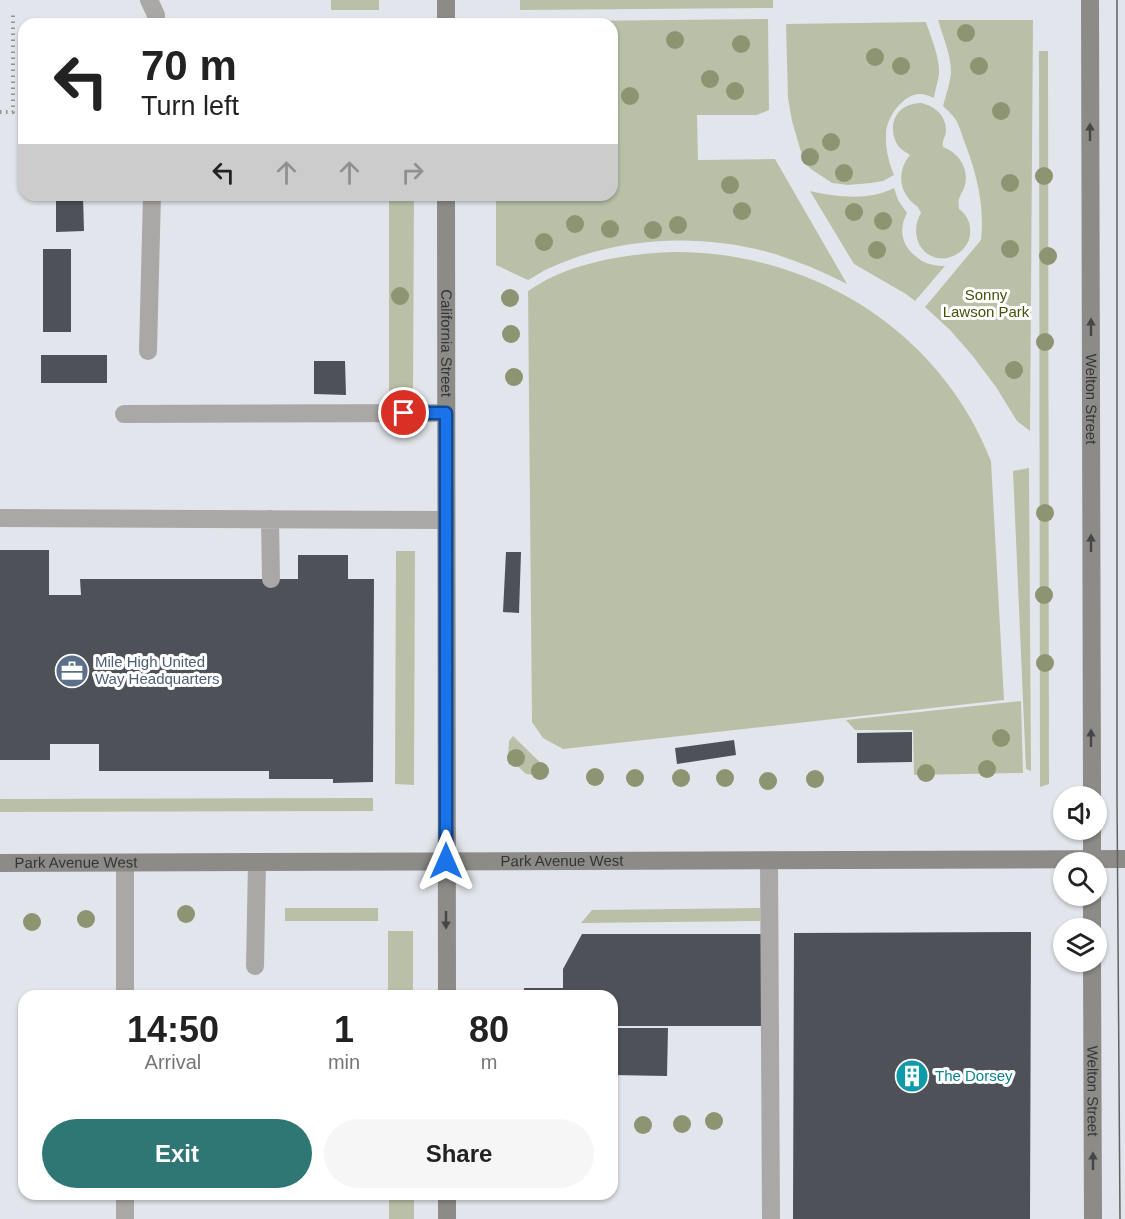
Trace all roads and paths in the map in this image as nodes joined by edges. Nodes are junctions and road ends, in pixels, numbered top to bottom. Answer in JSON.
{"nodes":[{"id":1,"x":149,"y":0,"type":"edge"},
{"id":2,"x":446,"y":0,"type":"edge"},
{"id":3,"x":1090,"y":0,"type":"edge"},
{"id":4,"x":13,"y":15,"type":"dead end"},
{"id":5,"x":156,"y":18,"type":"edge"},
{"id":6,"x":446,"y":18,"type":"edge"},
{"id":7,"x":0,"y":112,"type":"edge"},
{"id":8,"x":152,"y":201,"type":"edge"},
{"id":9,"x":446,"y":201,"type":"edge"},
{"id":10,"x":148,"y":351,"type":"dead end"},
{"id":11,"x":446,"y":413,"type":"junction"},
{"id":12,"x":124,"y":414,"type":"dead end"},
{"id":13,"x":0,"y":518,"type":"edge"},
{"id":14,"x":270,"y":519,"type":"junction"},
{"id":15,"x":446,"y":520,"type":"junction"},
{"id":16,"x":271,"y":579,"type":"dead end"},
{"id":17,"x":1092,"y":786,"type":"edge"},
{"id":18,"x":1125,"y":859,"type":"edge"},
{"id":19,"x":1107,"y":860,"type":"edge"},
{"id":20,"x":446,"y":861,"type":"junction"},
{"id":21,"x":769,"y":861,"type":"junction"},
{"id":22,"x":1053,"y":861,"type":"edge"},
{"id":23,"x":257,"y":862,"type":"junction"},
{"id":24,"x":0,"y":863,"type":"edge"},
{"id":25,"x":125,"y":863,"type":"junction"},
{"id":26,"x":255,"y":966,"type":"dead end"},
{"id":27,"x":1092,"y":972,"type":"edge"},
{"id":28,"x":125,"y":990,"type":"edge"},
{"id":29,"x":447,"y":990,"type":"edge"},
{"id":30,"x":125,"y":1200,"type":"edge"},
{"id":31,"x":447,"y":1200,"type":"edge"},
{"id":32,"x":125,"y":1219,"type":"edge"},
{"id":33,"x":447,"y":1219,"type":"edge"},
{"id":34,"x":771,"y":1219,"type":"edge"},
{"id":35,"x":1093,"y":1219,"type":"edge"}],
"edges":[{"from":1,"to":5,"type":"lane"},
{"from":2,"to":6,"type":"street"},
{"from":17,"to":3,"type":"street","name":"Welton Street","one_way":true},
{"from":4,"to":7,"type":"path"},
{"from":8,"to":10,"type":"lane"},
{"from":9,"to":11,"type":"street","name":"California Street"},
{"from":11,"to":12,"type":"lane"},
{"from":11,"to":15,"type":"street","name":"California Street"},
{"from":13,"to":14,"type":"lane"},
{"from":14,"to":15,"type":"lane"},
{"from":14,"to":16,"type":"lane"},
{"from":15,"to":20,"type":"street","name":"California Street"},
{"from":18,"to":19,"type":"street","name":"Park Avenue West"},
{"from":20,"to":21,"type":"street","name":"Park Avenue West"},
{"from":20,"to":23,"type":"street","name":"Park Avenue West"},
{"from":20,"to":29,"type":"street","name":"California Street","one_way":true},
{"from":21,"to":22,"type":"street","name":"Park Avenue West"},
{"from":21,"to":34,"type":"lane"},
{"from":23,"to":25,"type":"street","name":"Park Avenue West"},
{"from":23,"to":26,"type":"lane"},
{"from":24,"to":25,"type":"street","name":"Park Avenue West"},
{"from":25,"to":28,"type":"lane"},
{"from":35,"to":27,"type":"street","name":"Welton Street","one_way":true},
{"from":30,"to":32,"type":"lane"},
{"from":31,"to":33,"type":"street"}]}
